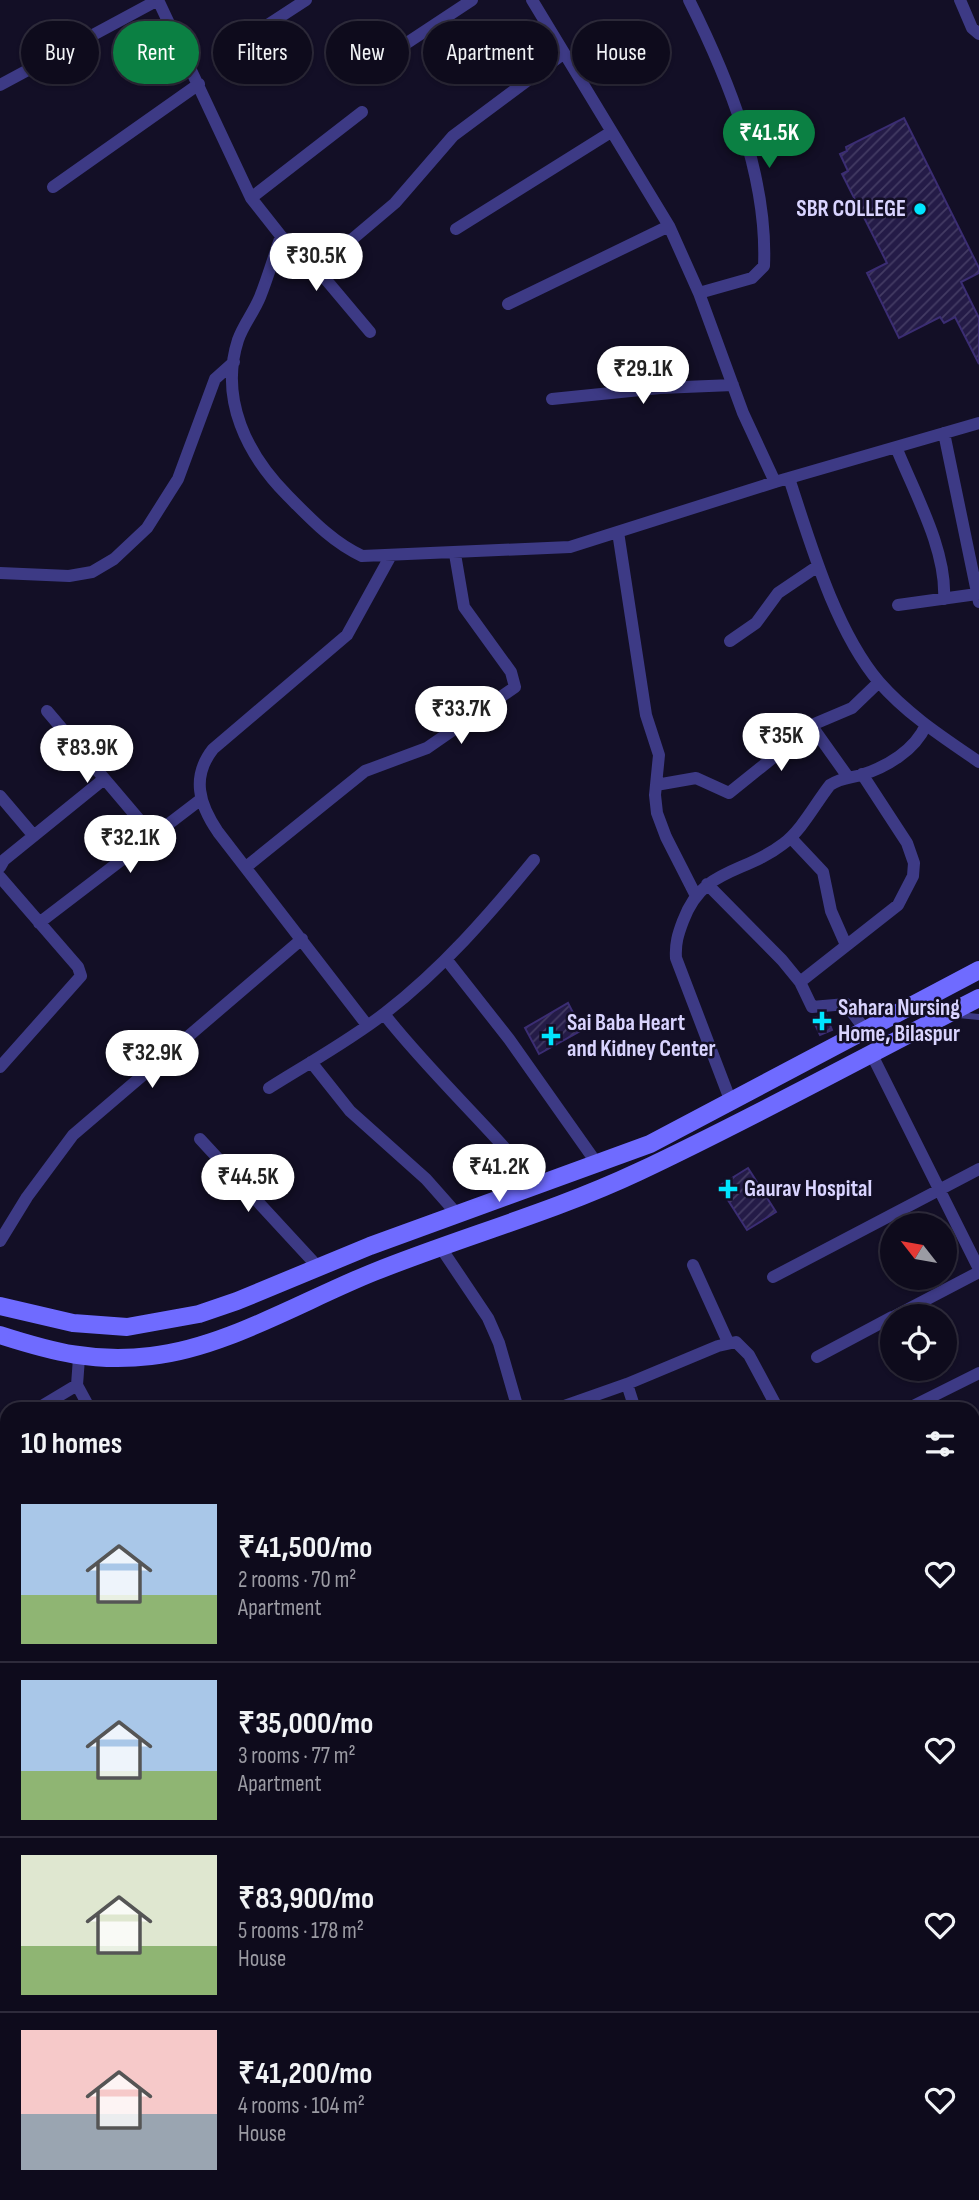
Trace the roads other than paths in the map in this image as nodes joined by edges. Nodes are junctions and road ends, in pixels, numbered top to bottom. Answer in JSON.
{"nodes":[{"id":1,"x":306,"y":0,"type":"edge"},
{"id":2,"x":472,"y":0,"type":"edge"},
{"id":3,"x":532,"y":0,"type":"edge"},
{"id":4,"x":689,"y":0,"type":"edge"},
{"id":5,"x":960,"y":0,"type":"edge"},
{"id":6,"x":119,"y":21,"type":"edge"},
{"id":7,"x":168,"y":21,"type":"edge"},
{"id":8,"x":274,"y":21,"type":"edge"},
{"id":9,"x":113,"y":24,"type":"edge"},
{"id":10,"x":979,"y":34,"type":"edge"},
{"id":11,"x":409,"y":42,"type":"edge"},
{"id":12,"x":563,"y":54,"type":"junction"},
{"id":13,"x":199,"y":84,"type":"joint"},
{"id":14,"x":0,"y":85,"type":"edge"},
{"id":15,"x":362,"y":112,"type":"dead end"},
{"id":16,"x":611,"y":132,"type":"junction"},
{"id":17,"x":53,"y":187,"type":"dead end"},
{"id":18,"x":251,"y":198,"type":"junction"},
{"id":19,"x":669,"y":226,"type":"junction"},
{"id":20,"x":456,"y":229,"type":"dead end"},
{"id":21,"x":281,"y":236,"type":"junction"},
{"id":22,"x":317,"y":269,"type":"junction"},
{"id":23,"x":699,"y":293,"type":"junction"},
{"id":24,"x":508,"y":303,"type":"dead end"},
{"id":25,"x":370,"y":332,"type":"dead end"},
{"id":26,"x":234,"y":362,"type":"junction"},
{"id":27,"x":733,"y":385,"type":"junction"},
{"id":28,"x":552,"y":399,"type":"dead end"},
{"id":29,"x":979,"y":423,"type":"edge"},
{"id":30,"x":944,"y":433,"type":"junction"},
{"id":31,"x":896,"y":447,"type":"junction"},
{"id":32,"x":789,"y":478,"type":"junction"},
{"id":33,"x":775,"y":482,"type":"junction"},
{"id":34,"x":618,"y":532,"type":"junction"},
{"id":35,"x":455,"y":554,"type":"junction"},
{"id":36,"x":390,"y":558,"type":"junction"},
{"id":37,"x":818,"y":566,"type":"junction"},
{"id":38,"x":0,"y":573,"type":"edge"},
{"id":39,"x":978,"y":598,"type":"edge"},
{"id":40,"x":944,"y":599,"type":"junction"},
{"id":41,"x":898,"y":605,"type":"dead end"},
{"id":42,"x":730,"y":641,"type":"dead end"},
{"id":43,"x":880,"y":682,"type":"junction"},
{"id":44,"x":47,"y":711,"type":"dead end"},
{"id":45,"x":811,"y":725,"type":"junction"},
{"id":46,"x":926,"y":725,"type":"junction"},
{"id":47,"x":979,"y":762,"type":"edge"},
{"id":48,"x":862,"y":774,"type":"junction"},
{"id":49,"x":848,"y":777,"type":"junction"},
{"id":50,"x":104,"y":779,"type":"junction"},
{"id":51,"x":656,"y":785,"type":"junction"},
{"id":52,"x":0,"y":796,"type":"edge"},
{"id":53,"x":200,"y":800,"type":"junction"},
{"id":54,"x":34,"y":836,"type":"junction"},
{"id":55,"x":153,"y":836,"type":"junction"},
{"id":56,"x":791,"y":838,"type":"junction"},
{"id":57,"x":534,"y":860,"type":"dead end"},
{"id":58,"x":0,"y":867,"type":"edge"},
{"id":59,"x":246,"y":867,"type":"junction"},
{"id":60,"x":0,"y":877,"type":"edge"},
{"id":61,"x":707,"y":884,"type":"junction"},
{"id":62,"x":695,"y":894,"type":"junction"},
{"id":63,"x":39,"y":923,"type":"junction"},
{"id":64,"x":302,"y":939,"type":"junction"},
{"id":65,"x":846,"y":945,"type":"junction"},
{"id":66,"x":446,"y":959,"type":"junction"},
{"id":67,"x":979,"y":970,"type":"edge"},
{"id":68,"x":800,"y":982,"type":"junction"},
{"id":69,"x":979,"y":998,"type":"edge"},
{"id":70,"x":384,"y":1014,"type":"junction"},
{"id":71,"x":949,"y":1014,"type":"junction"},
{"id":72,"x":979,"y":1017,"type":"edge"},
{"id":73,"x":367,"y":1025,"type":"junction"},
{"id":74,"x":866,"y":1031,"type":"junction"},
{"id":75,"x":838,"y":1045,"type":"junction"},
{"id":76,"x":871,"y":1053,"type":"junction"},
{"id":77,"x":311,"y":1062,"type":"junction"},
{"id":78,"x":847,"y":1065,"type":"junction"},
{"id":79,"x":0,"y":1067,"type":"edge"},
{"id":80,"x":268,"y":1088,"type":"dead end"},
{"id":81,"x":731,"y":1102,"type":"junction"},
{"id":82,"x":200,"y":1139,"type":"dead end"},
{"id":83,"x":598,"y":1165,"type":"junction"},
{"id":84,"x":979,"y":1169,"type":"edge"},
{"id":85,"x":538,"y":1186,"type":"junction"},
{"id":86,"x":940,"y":1190,"type":"junction"},
{"id":87,"x":457,"y":1213,"type":"junction"},
{"id":88,"x":0,"y":1241,"type":"edge"},
{"id":89,"x":439,"y":1245,"type":"junction"},
{"id":90,"x":693,"y":1265,"type":"dead end"},
{"id":91,"x":319,"y":1268,"type":"junction"},
{"id":92,"x":979,"y":1271,"type":"edge"},
{"id":93,"x":773,"y":1277,"type":"dead end"},
{"id":94,"x":918,"y":1304,"type":"edge"},
{"id":95,"x":0,"y":1306,"type":"edge"},
{"id":96,"x":880,"y":1324,"type":"edge"},
{"id":97,"x":0,"y":1335,"type":"edge"},
{"id":98,"x":728,"y":1342,"type":"junction"},
{"id":99,"x":79,"y":1357,"type":"junction"},
{"id":100,"x":817,"y":1357,"type":"dead end"},
{"id":101,"x":979,"y":1373,"type":"edge"},
{"id":102,"x":627,"y":1384,"type":"junction"},
{"id":103,"x":77,"y":1385,"type":"junction"},
{"id":104,"x":49,"y":1402,"type":"edge"},
{"id":105,"x":86,"y":1402,"type":"edge"},
{"id":106,"x":516,"y":1402,"type":"edge"},
{"id":107,"x":576,"y":1402,"type":"edge"},
{"id":108,"x":633,"y":1402,"type":"edge"},
{"id":109,"x":774,"y":1402,"type":"edge"},
{"id":110,"x":921,"y":1402,"type":"edge"}],
"edges":[{"from":1,"to":8,"type":"street"},
{"from":2,"to":11,"type":"street"},
{"from":3,"to":12,"type":"street"},
{"from":4,"to":23,"type":"street"},
{"from":5,"to":10,"type":"street"},
{"from":6,"to":7,"type":"street"},
{"from":9,"to":14,"type":"street"},
{"from":12,"to":16,"type":"street"},
{"from":12,"to":22,"type":"street"},
{"from":13,"to":17,"type":"street"},
{"from":13,"to":18,"type":"street"},
{"from":15,"to":18,"type":"street"},
{"from":16,"to":19,"type":"street"},
{"from":16,"to":20,"type":"street"},
{"from":18,"to":21,"type":"street"},
{"from":19,"to":23,"type":"street"},
{"from":19,"to":24,"type":"street"},
{"from":21,"to":22,"type":"street"},
{"from":21,"to":26,"type":"street"},
{"from":22,"to":25,"type":"street"},
{"from":23,"to":27,"type":"street"},
{"from":26,"to":36,"type":"street"},
{"from":26,"to":38,"type":"street"},
{"from":27,"to":28,"type":"street"},
{"from":27,"to":33,"type":"street"},
{"from":29,"to":30,"type":"street"},
{"from":30,"to":31,"type":"street"},
{"from":30,"to":39,"type":"street"},
{"from":31,"to":32,"type":"street"},
{"from":31,"to":40,"type":"street"},
{"from":32,"to":33,"type":"street"},
{"from":32,"to":37,"type":"street"},
{"from":33,"to":34,"type":"street"},
{"from":34,"to":35,"type":"street"},
{"from":34,"to":51,"type":"street"},
{"from":35,"to":36,"type":"street"},
{"from":35,"to":59,"type":"street"},
{"from":36,"to":53,"type":"street"},
{"from":37,"to":42,"type":"street"},
{"from":37,"to":43,"type":"street"},
{"from":39,"to":40,"type":"street"},
{"from":40,"to":41,"type":"street"},
{"from":43,"to":45,"type":"street"},
{"from":43,"to":46,"type":"street"},
{"from":44,"to":50,"type":"street"},
{"from":45,"to":49,"type":"street"},
{"from":45,"to":51,"type":"street"},
{"from":46,"to":47,"type":"street"},
{"from":46,"to":48,"type":"street"},
{"from":48,"to":49,"type":"street"},
{"from":48,"to":65,"type":"street"},
{"from":49,"to":56,"type":"street"},
{"from":50,"to":54,"type":"street"},
{"from":50,"to":55,"type":"street"},
{"from":51,"to":62,"type":"street"},
{"from":52,"to":54,"type":"street"},
{"from":53,"to":55,"type":"street"},
{"from":53,"to":59,"type":"street"},
{"from":54,"to":58,"type":"street"},
{"from":55,"to":63,"type":"street"},
{"from":56,"to":61,"type":"street"},
{"from":56,"to":65,"type":"street"},
{"from":57,"to":66,"type":"street"},
{"from":59,"to":64,"type":"street"},
{"from":60,"to":63,"type":"street"},
{"from":61,"to":62,"type":"street"},
{"from":61,"to":68,"type":"street"},
{"from":62,"to":81,"type":"street"},
{"from":63,"to":79,"type":"street"},
{"from":64,"to":73,"type":"street"},
{"from":64,"to":88,"type":"street"},
{"from":65,"to":68,"type":"street"},
{"from":66,"to":70,"type":"street"},
{"from":66,"to":83,"type":"street"},
{"from":67,"to":74,"type":"main road"},
{"from":68,"to":74,"type":"street"},
{"from":69,"to":71,"type":"main road"},
{"from":70,"to":73,"type":"street"},
{"from":70,"to":85,"type":"street"},
{"from":71,"to":72,"type":"lane"},
{"from":71,"to":76,"type":"main road"},
{"from":73,"to":77,"type":"street"},
{"from":74,"to":75,"type":"main road"},
{"from":75,"to":78,"type":"main road"},
{"from":75,"to":81,"type":"main road"},
{"from":76,"to":78,"type":"main road"},
{"from":76,"to":86,"type":"street"},
{"from":77,"to":80,"type":"street"},
{"from":77,"to":87,"type":"street"},
{"from":78,"to":89,"type":"main road"},
{"from":81,"to":83,"type":"main road"},
{"from":82,"to":91,"type":"street"},
{"from":83,"to":85,"type":"main road"},
{"from":84,"to":86,"type":"street"},
{"from":85,"to":87,"type":"main road"},
{"from":86,"to":92,"type":"street"},
{"from":86,"to":93,"type":"street"},
{"from":87,"to":91,"type":"main road"},
{"from":89,"to":99,"type":"main road"},
{"from":89,"to":106,"type":"street"},
{"from":90,"to":98,"type":"street"},
{"from":91,"to":95,"type":"main road"},
{"from":92,"to":94,"type":"street"},
{"from":96,"to":100,"type":"street"},
{"from":97,"to":99,"type":"main road"},
{"from":98,"to":102,"type":"street"},
{"from":98,"to":109,"type":"street"},
{"from":99,"to":103,"type":"street"},
{"from":101,"to":110,"type":"street"},
{"from":102,"to":107,"type":"street"},
{"from":102,"to":108,"type":"street"},
{"from":103,"to":104,"type":"street"},
{"from":103,"to":105,"type":"street"}]}
